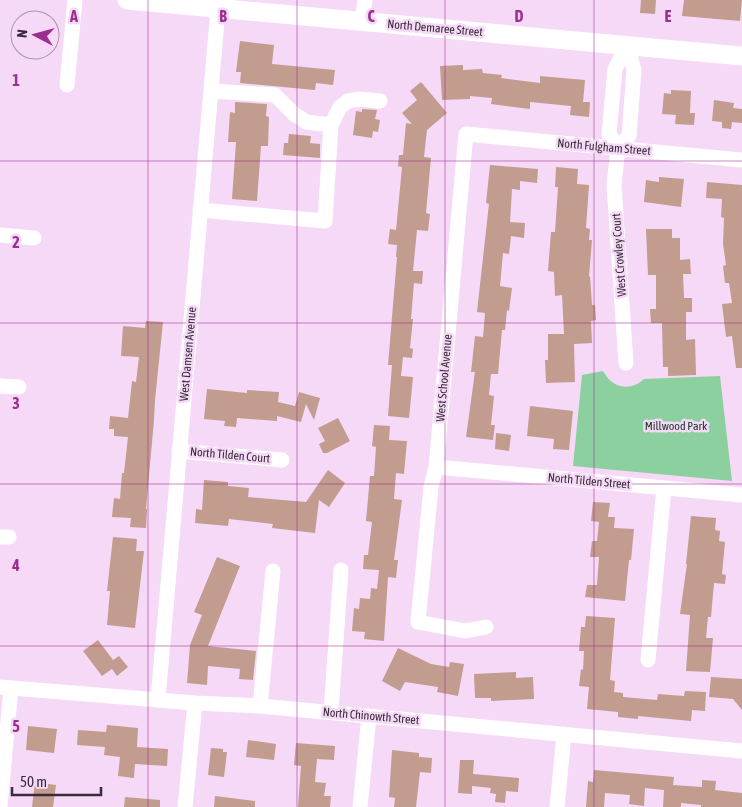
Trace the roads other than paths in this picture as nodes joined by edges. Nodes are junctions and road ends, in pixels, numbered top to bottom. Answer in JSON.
{"nodes":[{"id":1,"x":75,"y":0,"type":"edge"},
{"id":2,"x":127,"y":0,"type":"edge"},
{"id":3,"x":365,"y":0,"type":"edge"},
{"id":4,"x":218,"y":9,"type":"junction"},
{"id":5,"x":362,"y":21,"type":"junction"},
{"id":6,"x":627,"y":45,"type":"junction"},
{"id":7,"x":742,"y":56,"type":"edge"},
{"id":8,"x":66,"y":85,"type":"dead end"},
{"id":9,"x":211,"y":91,"type":"junction"},
{"id":10,"x":380,"y":101,"type":"dead end"},
{"id":11,"x":331,"y":125,"type":"junction"},
{"id":12,"x":466,"y":134,"type":"joint"},
{"id":13,"x":618,"y":148,"type":"junction"},
{"id":14,"x":742,"y":160,"type":"edge"},
{"id":15,"x":200,"y":210,"type":"junction"},
{"id":16,"x":0,"y":235,"type":"edge"},
{"id":17,"x":34,"y":238,"type":"dead end"},
{"id":18,"x":626,"y":362,"type":"dead end"},
{"id":19,"x":0,"y":386,"type":"edge"},
{"id":20,"x":19,"y":387,"type":"dead end"},
{"id":21,"x":179,"y":451,"type":"junction"},
{"id":22,"x":282,"y":460,"type":"dead end"},
{"id":23,"x":436,"y":467,"type":"junction"},
{"id":24,"x":664,"y":488,"type":"junction"},
{"id":25,"x":742,"y":495,"type":"edge"},
{"id":26,"x":341,"y":570,"type":"dead end"},
{"id":27,"x":273,"y":571,"type":"dead end"},
{"id":28,"x":486,"y":627,"type":"dead end"},
{"id":29,"x":648,"y":660,"type":"dead end"},
{"id":30,"x":5,"y":688,"type":"edge"},
{"id":31,"x":158,"y":699,"type":"junction"},
{"id":32,"x":195,"y":703,"type":"junction"},
{"id":33,"x":260,"y":706,"type":"junction"},
{"id":34,"x":331,"y":712,"type":"junction"},
{"id":35,"x":369,"y":716,"type":"junction"},
{"id":36,"x":564,"y":734,"type":"junction"},
{"id":37,"x":742,"y":751,"type":"edge"},
{"id":38,"x":0,"y":806,"type":"edge"},
{"id":39,"x":185,"y":807,"type":"edge"},
{"id":40,"x":360,"y":807,"type":"edge"},
{"id":41,"x":557,"y":807,"type":"edge"}],
"edges":[{"from":1,"to":8,"type":"street"},
{"from":2,"to":4,"type":"main road","name":"North Demaree Street"},
{"from":3,"to":5,"type":"street"},
{"from":4,"to":5,"type":"main road","name":"North Demaree Street"},
{"from":4,"to":9,"type":"street","name":"West Damsen Avenue"},
{"from":5,"to":6,"type":"main road","name":"North Demaree Street"},
{"from":6,"to":7,"type":"main road","name":"North Demaree Street"},
{"from":6,"to":13,"type":"street","name":"West Crowley Court"},
{"from":9,"to":11,"type":"street"},
{"from":9,"to":15,"type":"street","name":"West Damsen Avenue"},
{"from":10,"to":11,"type":"street"},
{"from":11,"to":15,"type":"street"},
{"from":12,"to":13,"type":"street","name":"North Fulgham Street"},
{"from":12,"to":23,"type":"street","name":"West School Avenue"},
{"from":13,"to":14,"type":"street","name":"North Fulgham Street"},
{"from":13,"to":18,"type":"street","name":"West Crowley Court"},
{"from":15,"to":21,"type":"street","name":"West Damsen Avenue"},
{"from":16,"to":17,"type":"street"},
{"from":19,"to":20,"type":"street"},
{"from":21,"to":22,"type":"street","name":"North Tilden Court"},
{"from":21,"to":31,"type":"street","name":"West Damsen Avenue"},
{"from":23,"to":24,"type":"street","name":"North Tilden Street"},
{"from":23,"to":28,"type":"street","name":"West School Avenue"},
{"from":24,"to":25,"type":"street","name":"North Tilden Street"},
{"from":24,"to":29,"type":"street"},
{"from":26,"to":34,"type":"street"},
{"from":27,"to":33,"type":"street"},
{"from":30,"to":31,"type":"street","name":"North Chinowth Street"},
{"from":30,"to":38,"type":"street"},
{"from":31,"to":32,"type":"street","name":"North Chinowth Street"},
{"from":32,"to":33,"type":"street","name":"North Chinowth Street"},
{"from":32,"to":39,"type":"street"},
{"from":33,"to":34,"type":"street","name":"North Chinowth Street"},
{"from":34,"to":35,"type":"street","name":"North Chinowth Street"},
{"from":35,"to":36,"type":"street","name":"North Chinowth Street"},
{"from":35,"to":40,"type":"street"},
{"from":36,"to":37,"type":"street","name":"North Chinowth Street"},
{"from":36,"to":41,"type":"street"}]}
